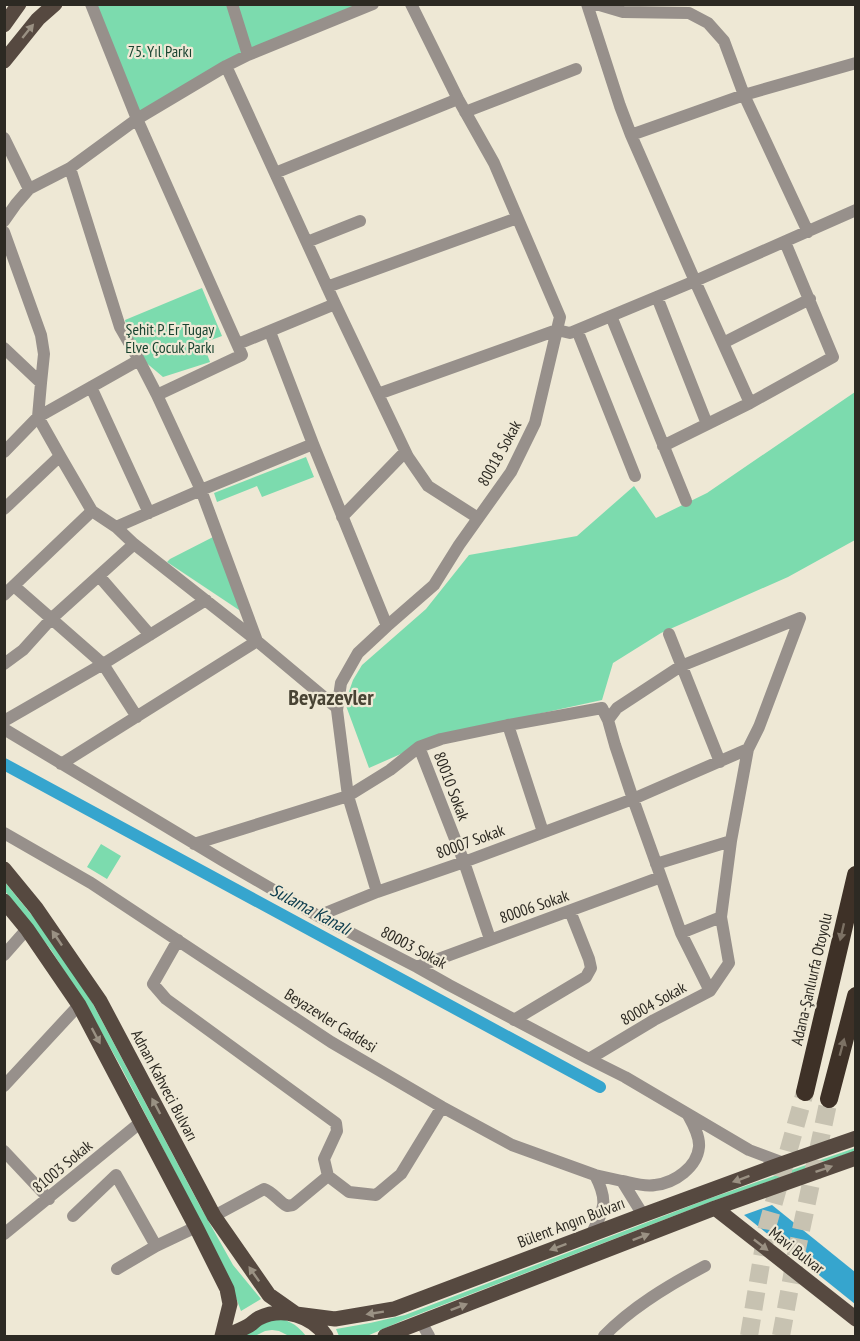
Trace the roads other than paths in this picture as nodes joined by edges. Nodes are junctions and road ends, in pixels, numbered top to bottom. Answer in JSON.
{"nodes":[{"id":1,"x":20,"y":4,"type":"edge"},
{"id":2,"x":55,"y":4,"type":"edge"},
{"id":3,"x":91,"y":4,"type":"edge"},
{"id":4,"x":232,"y":4,"type":"edge"},
{"id":5,"x":373,"y":4,"type":"edge"},
{"id":6,"x":587,"y":4,"type":"edge"},
{"id":7,"x":596,"y":4,"type":"edge"},
{"id":8,"x":416,"y":6,"type":"edge"},
{"id":9,"x":4,"y":25,"type":"edge"},
{"id":10,"x":249,"y":55,"type":"junction"},
{"id":11,"x":4,"y":61,"type":"edge"},
{"id":12,"x":855,"y":63,"type":"edge"},
{"id":13,"x":226,"y":66,"type":"junction"},
{"id":14,"x":576,"y":69,"type":"dead end"},
{"id":15,"x":744,"y":94,"type":"junction"},
{"id":16,"x":458,"y":99,"type":"junction"},
{"id":17,"x":465,"y":112,"type":"junction"},
{"id":18,"x":137,"y":118,"type":"junction"},
{"id":19,"x":632,"y":135,"type":"junction"},
{"id":20,"x":4,"y":138,"type":"edge"},
{"id":21,"x":70,"y":168,"type":"junction"},
{"id":22,"x":275,"y":173,"type":"junction"},
{"id":23,"x":29,"y":189,"type":"junction"},
{"id":24,"x":855,"y":210,"type":"edge"},
{"id":25,"x":517,"y":218,"type":"junction"},
{"id":26,"x":360,"y":220,"type":"dead end"},
{"id":27,"x":4,"y":221,"type":"edge"},
{"id":28,"x":4,"y":232,"type":"edge"},
{"id":29,"x":808,"y":232,"type":"junction"},
{"id":30,"x":307,"y":242,"type":"junction"},
{"id":31,"x":785,"y":242,"type":"junction"},
{"id":32,"x":695,"y":281,"type":"junction"},
{"id":33,"x":327,"y":287,"type":"junction"},
{"id":34,"x":657,"y":297,"type":"junction"},
{"id":35,"x":810,"y":299,"type":"junction"},
{"id":36,"x":335,"y":304,"type":"junction"},
{"id":37,"x":611,"y":316,"type":"junction"},
{"id":38,"x":557,"y":330,"type":"junction"},
{"id":39,"x":577,"y":330,"type":"junction"},
{"id":40,"x":270,"y":332,"type":"junction"},
{"id":41,"x":723,"y":343,"type":"junction"},
{"id":42,"x":238,"y":345,"type":"junction"},
{"id":43,"x":4,"y":348,"type":"edge"},
{"id":44,"x":139,"y":360,"type":"junction"},
{"id":45,"x":41,"y":383,"type":"junction"},
{"id":46,"x":91,"y":387,"type":"junction"},
{"id":47,"x":378,"y":394,"type":"junction"},
{"id":48,"x":157,"y":395,"type":"junction"},
{"id":49,"x":750,"y":403,"type":"junction"},
{"id":50,"x":38,"y":417,"type":"junction"},
{"id":51,"x":707,"y":424,"type":"junction"},
{"id":52,"x":313,"y":444,"type":"junction"},
{"id":53,"x":663,"y":446,"type":"junction"},
{"id":54,"x":4,"y":452,"type":"edge"},
{"id":55,"x":405,"y":452,"type":"junction"},
{"id":56,"x":60,"y":456,"type":"junction"},
{"id":57,"x":635,"y":476,"type":"dead end"},
{"id":58,"x":201,"y":490,"type":"junction"},
{"id":59,"x":686,"y":501,"type":"dead end"},
{"id":60,"x":4,"y":509,"type":"edge"},
{"id":61,"x":92,"y":511,"type":"junction"},
{"id":62,"x":149,"y":513,"type":"junction"},
{"id":63,"x":342,"y":517,"type":"junction"},
{"id":64,"x":478,"y":518,"type":"junction"},
{"id":65,"x":116,"y":528,"type":"junction"},
{"id":66,"x":134,"y":544,"type":"junction"},
{"id":67,"x":99,"y":576,"type":"junction"},
{"id":68,"x":9,"y":590,"type":"edge"},
{"id":69,"x":206,"y":600,"type":"junction"},
{"id":70,"x":51,"y":620,"type":"junction"},
{"id":71,"x":387,"y":626,"type":"junction"},
{"id":72,"x":669,"y":634,"type":"dead end"},
{"id":73,"x":150,"y":635,"type":"junction"},
{"id":74,"x":257,"y":641,"type":"junction"},
{"id":75,"x":4,"y":664,"type":"edge"},
{"id":76,"x":104,"y":664,"type":"junction"},
{"id":77,"x":681,"y":666,"type":"junction"},
{"id":78,"x":337,"y":708,"type":"junction"},
{"id":79,"x":137,"y":717,"type":"junction"},
{"id":80,"x":608,"y":720,"type":"junction"},
{"id":81,"x":4,"y":721,"type":"edge"},
{"id":82,"x":508,"y":725,"type":"junction"},
{"id":83,"x":4,"y":729,"type":"edge"},
{"id":84,"x":419,"y":747,"type":"junction"},
{"id":85,"x":748,"y":749,"type":"junction"},
{"id":86,"x":720,"y":762,"type":"junction"},
{"id":87,"x":62,"y":764,"type":"junction"},
{"id":88,"x":348,"y":796,"type":"junction"},
{"id":89,"x":633,"y":798,"type":"junction"},
{"id":90,"x":543,"y":832,"type":"junction"},
{"id":91,"x":4,"y":833,"type":"edge"},
{"id":92,"x":730,"y":841,"type":"junction"},
{"id":93,"x":194,"y":844,"type":"junction"},
{"id":94,"x":464,"y":862,"type":"junction"},
{"id":95,"x":656,"y":864,"type":"junction"},
{"id":96,"x":4,"y":869,"type":"edge"},
{"id":97,"x":855,"y":875,"type":"edge"},
{"id":98,"x":661,"y":877,"type":"junction"},
{"id":99,"x":377,"y":892,"type":"junction"},
{"id":100,"x":4,"y":901,"type":"edge"},
{"id":101,"x":570,"y":911,"type":"junction"},
{"id":102,"x":318,"y":916,"type":"junction"},
{"id":103,"x":721,"y":917,"type":"junction"},
{"id":104,"x":27,"y":929,"type":"junction"},
{"id":105,"x":681,"y":933,"type":"junction"},
{"id":106,"x":490,"y":939,"type":"junction"},
{"id":107,"x":178,"y":940,"type":"junction"},
{"id":108,"x":4,"y":955,"type":"edge"},
{"id":109,"x":417,"y":967,"type":"junction"},
{"id":110,"x":710,"y":991,"type":"junction"},
{"id":111,"x":855,"y":996,"type":"edge"},
{"id":112,"x":79,"y":1005,"type":"junction"},
{"id":113,"x":514,"y":1020,"type":"junction"},
{"id":114,"x":589,"y":1059,"type":"junction"},
{"id":115,"x":4,"y":1086,"type":"edge"},
{"id":116,"x":805,"y":1092,"type":"tunnel mouth"},
{"id":117,"x":828,"y":1099,"type":"tunnel mouth"},
{"id":118,"x":442,"y":1107,"type":"junction"},
{"id":119,"x":688,"y":1114,"type":"junction"},
{"id":120,"x":141,"y":1122,"type":"junction"},
{"id":121,"x":855,"y":1138,"type":"edge"},
{"id":122,"x":4,"y":1151,"type":"edge"},
{"id":123,"x":855,"y":1158,"type":"edge"},
{"id":124,"x":784,"y":1163,"type":"junction"},
{"id":125,"x":595,"y":1175,"type":"junction"},
{"id":126,"x":328,"y":1176,"type":"junction"},
{"id":127,"x":622,"y":1181,"type":"junction"},
{"id":128,"x":49,"y":1198,"type":"junction"},
{"id":129,"x":715,"y":1208,"type":"junction"},
{"id":130,"x":643,"y":1215,"type":"junction"},
{"id":131,"x":73,"y":1216,"type":"dead end"},
{"id":132,"x":214,"y":1216,"type":"junction"},
{"id":133,"x":196,"y":1227,"type":"junction"},
{"id":134,"x":4,"y":1234,"type":"edge"},
{"id":135,"x":591,"y":1235,"type":"junction"},
{"id":136,"x":156,"y":1245,"type":"junction"},
{"id":137,"x":705,"y":1266,"type":"dead end"},
{"id":138,"x":117,"y":1269,"type":"dead end"},
{"id":139,"x":296,"y":1314,"type":"junction"},
{"id":140,"x":855,"y":1319,"type":"edge"},
{"id":141,"x":421,"y":1322,"type":"junction"},
{"id":142,"x":224,"y":1336,"type":"edge"},
{"id":143,"x":326,"y":1336,"type":"edge"},
{"id":144,"x":385,"y":1336,"type":"edge"},
{"id":145,"x":429,"y":1336,"type":"edge"},
{"id":146,"x":604,"y":1336,"type":"edge"}],
"edges":[{"from":1,"to":9,"type":"main road"},
{"from":11,"to":2,"type":"main road","one_way":true},
{"from":3,"to":18,"type":"street"},
{"from":4,"to":10,"type":"street"},
{"from":5,"to":10,"type":"street"},
{"from":6,"to":19,"type":"street"},
{"from":7,"to":15,"type":"street"},
{"from":8,"to":16,"type":"street","name":"80018 Sokak"},
{"from":10,"to":13,"type":"street"},
{"from":12,"to":15,"type":"street"},
{"from":13,"to":18,"type":"street"},
{"from":13,"to":22,"type":"street"},
{"from":14,"to":17,"type":"street"},
{"from":15,"to":19,"type":"street"},
{"from":15,"to":29,"type":"street"},
{"from":16,"to":17,"type":"street","name":"80018 Sokak"},
{"from":16,"to":22,"type":"street"},
{"from":17,"to":25,"type":"street","name":"80018 Sokak"},
{"from":18,"to":21,"type":"street"},
{"from":18,"to":42,"type":"street"},
{"from":19,"to":32,"type":"street"},
{"from":20,"to":23,"type":"street"},
{"from":21,"to":23,"type":"street"},
{"from":21,"to":44,"type":"street"},
{"from":22,"to":30,"type":"street"},
{"from":23,"to":27,"type":"street"},
{"from":24,"to":29,"type":"street"},
{"from":25,"to":33,"type":"street"},
{"from":25,"to":38,"type":"street","name":"80018 Sokak"},
{"from":26,"to":30,"type":"street"},
{"from":28,"to":45,"type":"street"},
{"from":29,"to":31,"type":"street"},
{"from":30,"to":33,"type":"street"},
{"from":31,"to":32,"type":"street"},
{"from":31,"to":35,"type":"street"},
{"from":32,"to":34,"type":"street"},
{"from":32,"to":41,"type":"street"},
{"from":33,"to":36,"type":"street"},
{"from":34,"to":37,"type":"street"},
{"from":34,"to":51,"type":"street"},
{"from":35,"to":41,"type":"street"},
{"from":35,"to":49,"type":"street"},
{"from":36,"to":40,"type":"street"},
{"from":36,"to":47,"type":"street"},
{"from":37,"to":39,"type":"street"},
{"from":37,"to":53,"type":"street"},
{"from":38,"to":39,"type":"street"},
{"from":38,"to":47,"type":"street"},
{"from":38,"to":64,"type":"street","name":"80018 Sokak"},
{"from":39,"to":57,"type":"street"},
{"from":40,"to":42,"type":"street"},
{"from":40,"to":52,"type":"street"},
{"from":41,"to":49,"type":"street"},
{"from":42,"to":48,"type":"street"},
{"from":43,"to":45,"type":"street"},
{"from":44,"to":46,"type":"street"},
{"from":44,"to":48,"type":"street"},
{"from":45,"to":50,"type":"street"},
{"from":46,"to":50,"type":"street"},
{"from":46,"to":62,"type":"street"},
{"from":47,"to":55,"type":"street"},
{"from":48,"to":58,"type":"street"},
{"from":49,"to":51,"type":"street"},
{"from":50,"to":54,"type":"street"},
{"from":50,"to":56,"type":"street"},
{"from":51,"to":53,"type":"street"},
{"from":52,"to":58,"type":"street"},
{"from":52,"to":63,"type":"street"},
{"from":53,"to":59,"type":"street"},
{"from":55,"to":63,"type":"street"},
{"from":55,"to":64,"type":"street"},
{"from":56,"to":60,"type":"street"},
{"from":56,"to":61,"type":"street"},
{"from":58,"to":62,"type":"street"},
{"from":58,"to":74,"type":"street"},
{"from":61,"to":65,"type":"street"},
{"from":61,"to":68,"type":"street"},
{"from":62,"to":65,"type":"street"},
{"from":63,"to":71,"type":"street"},
{"from":64,"to":71,"type":"street","name":"80018 Sokak"},
{"from":65,"to":66,"type":"street"},
{"from":66,"to":67,"type":"street"},
{"from":66,"to":69,"type":"street"},
{"from":67,"to":70,"type":"street"},
{"from":67,"to":73,"type":"street"},
{"from":68,"to":70,"type":"street"},
{"from":69,"to":73,"type":"street"},
{"from":69,"to":74,"type":"street"},
{"from":70,"to":75,"type":"street"},
{"from":70,"to":76,"type":"street"},
{"from":71,"to":78,"type":"street","name":"80018 Sokak"},
{"from":72,"to":77,"type":"street"},
{"from":73,"to":76,"type":"street"},
{"from":74,"to":78,"type":"street"},
{"from":74,"to":79,"type":"street"},
{"from":76,"to":79,"type":"street"},
{"from":76,"to":81,"type":"street"},
{"from":77,"to":80,"type":"street"},
{"from":77,"to":85,"type":"street"},
{"from":77,"to":86,"type":"street"},
{"from":78,"to":88,"type":"street","name":"80018 Sokak"},
{"from":79,"to":87,"type":"street"},
{"from":80,"to":82,"type":"street"},
{"from":80,"to":89,"type":"street","name":"80004 Sokak"},
{"from":82,"to":84,"type":"street"},
{"from":82,"to":90,"type":"street"},
{"from":83,"to":87,"type":"street","name":"80003 Sokak"},
{"from":84,"to":88,"type":"street"},
{"from":84,"to":94,"type":"street","name":"80010 Sokak"},
{"from":85,"to":86,"type":"street","name":"80007 Sokak"},
{"from":85,"to":92,"type":"street"},
{"from":86,"to":89,"type":"street","name":"80007 Sokak"},
{"from":87,"to":93,"type":"street","name":"80003 Sokak"},
{"from":88,"to":93,"type":"street"},
{"from":88,"to":99,"type":"street","name":"80018 Sokak"},
{"from":89,"to":90,"type":"street","name":"80007 Sokak"},
{"from":89,"to":95,"type":"street","name":"80004 Sokak"},
{"from":90,"to":94,"type":"street","name":"80007 Sokak"},
{"from":91,"to":107,"type":"street","name":"Beyazevler Caddesi"},
{"from":92,"to":95,"type":"street"},
{"from":92,"to":103,"type":"street"},
{"from":93,"to":102,"type":"street","name":"80003 Sokak"},
{"from":94,"to":99,"type":"street","name":"80007 Sokak"},
{"from":94,"to":106,"type":"street","name":"80010 Sokak"},
{"from":95,"to":98,"type":"street","name":"80004 Sokak"},
{"from":132,"to":96,"type":"main road","name":"Adnan Kahveci Bulvarı","one_way":true},
{"from":97,"to":116,"type":"highway","name":"Adana-Şanlıurfa Otoyolu","one_way":true},
{"from":98,"to":101,"type":"street","name":"80006 Sokak"},
{"from":98,"to":105,"type":"street","name":"80004 Sokak"},
{"from":99,"to":102,"type":"street","name":"80007 Sokak"},
{"from":100,"to":104,"type":"main road"},
{"from":101,"to":106,"type":"street","name":"80006 Sokak"},
{"from":101,"to":113,"type":"street"},
{"from":102,"to":109,"type":"street","name":"80003 Sokak"},
{"from":103,"to":105,"type":"street"},
{"from":103,"to":110,"type":"street"},
{"from":104,"to":108,"type":"street"},
{"from":104,"to":112,"type":"main road"},
{"from":105,"to":110,"type":"street","name":"80004 Sokak"},
{"from":106,"to":109,"type":"street","name":"80006 Sokak"},
{"from":107,"to":118,"type":"street","name":"Beyazevler Caddesi"},
{"from":107,"to":126,"type":"street"},
{"from":109,"to":113,"type":"street","name":"80003 Sokak"},
{"from":110,"to":114,"type":"street","name":"80004 Sokak"},
{"from":117,"to":111,"type":"highway","one_way":true},
{"from":112,"to":115,"type":"street"},
{"from":112,"to":120,"type":"main road","one_way":true},
{"from":113,"to":114,"type":"street","name":"80003 Sokak"},
{"from":114,"to":119,"type":"street","name":"80003 Sokak"},
{"from":118,"to":125,"type":"street","name":"Beyazevler Caddesi"},
{"from":118,"to":126,"type":"street"},
{"from":119,"to":124,"type":"street","name":"80003 Sokak"},
{"from":119,"to":127,"type":"street","name":"Beyazevler Caddesi"},
{"from":120,"to":128,"type":"street","name":"81003 Sokak"},
{"from":120,"to":133,"type":"main road"},
{"from":121,"to":124,"type":"main road","name":"Bülent Angın Bulvarı"},
{"from":122,"to":128,"type":"street"},
{"from":129,"to":123,"type":"main road","one_way":true},
{"from":124,"to":130,"type":"main road","name":"Bülent Angın Bulvarı","one_way":true},
{"from":125,"to":127,"type":"street","name":"Beyazevler Caddesi"},
{"from":125,"to":135,"type":"street"},
{"from":126,"to":132,"type":"street"},
{"from":127,"to":130,"type":"street"},
{"from":128,"to":134,"type":"street","name":"81003 Sokak"},
{"from":129,"to":140,"type":"main road","name":"Mavi Bulvar","one_way":true},
{"from":141,"to":129,"type":"main road","one_way":true},
{"from":130,"to":135,"type":"main road","name":"Bülent Angın Bulvarı"},
{"from":131,"to":136,"type":"street"},
{"from":139,"to":132,"type":"main road","name":"Adnan Kahveci Bulvarı","one_way":true},
{"from":133,"to":136,"type":"street"},
{"from":133,"to":142,"type":"main road"},
{"from":135,"to":139,"type":"main road","name":"Bülent Angın Bulvarı","one_way":true},
{"from":136,"to":138,"type":"street"},
{"from":137,"to":146,"type":"street"},
{"from":139,"to":142,"type":"main road","name":"Bülent Angın Bulvarı"},
{"from":139,"to":143,"type":"main road","name":"Adnan Kahveci Bulvarı"},
{"from":141,"to":144,"type":"main road"},
{"from":141,"to":145,"type":"street"}]}
